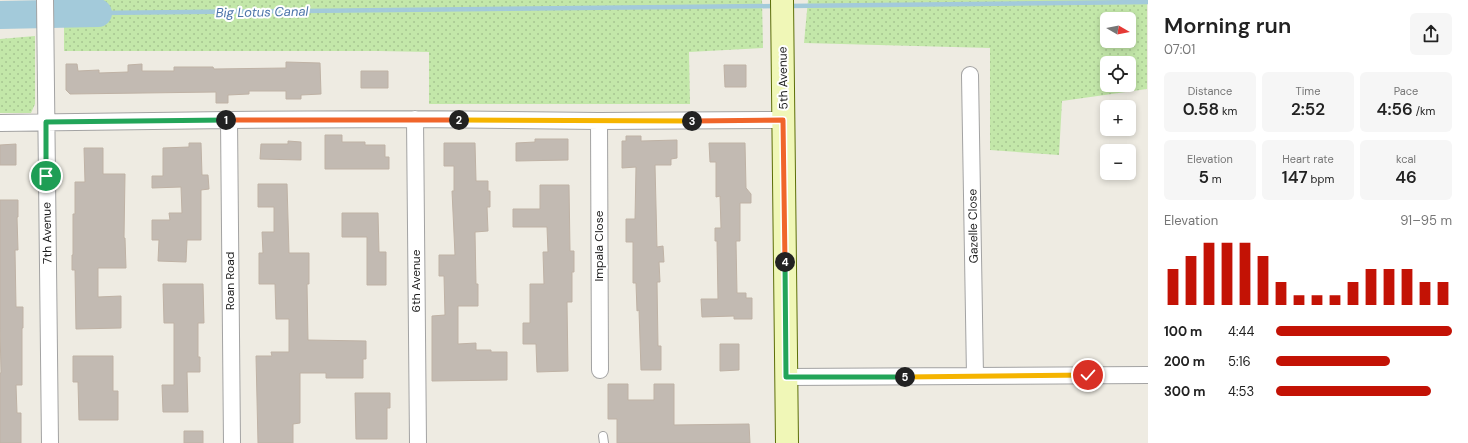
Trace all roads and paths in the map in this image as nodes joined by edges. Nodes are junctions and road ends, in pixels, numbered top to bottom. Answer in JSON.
{"nodes":[{"id":1,"x":45,"y":0,"type":"edge"},
{"id":2,"x":782,"y":0,"type":"edge"},
{"id":3,"x":970,"y":75,"type":"dead end"},
{"id":4,"x":415,"y":119,"type":"junction"},
{"id":5,"x":229,"y":120,"type":"junction"},
{"id":6,"x":783,"y":120,"type":"junction"},
{"id":7,"x":599,"y":121,"type":"junction"},
{"id":8,"x":46,"y":122,"type":"junction"},
{"id":9,"x":0,"y":123,"type":"edge"},
{"id":10,"x":600,"y":370,"type":"dead end"},
{"id":11,"x":1148,"y":375,"type":"edge"},
{"id":12,"x":975,"y":376,"type":"junction"},
{"id":13,"x":786,"y":377,"type":"junction"},
{"id":14,"x":50,"y":443,"type":"edge"},
{"id":15,"x":232,"y":443,"type":"edge"},
{"id":16,"x":418,"y":443,"type":"edge"},
{"id":17,"x":787,"y":443,"type":"edge"}],
"edges":[{"from":1,"to":8,"type":"street","name":"7th Avenue"},
{"from":2,"to":6,"type":"main road","name":"5th Avenue"},
{"from":3,"to":12,"type":"street","name":"Gazelle Close"},
{"from":4,"to":5,"type":"street"},
{"from":4,"to":7,"type":"street"},
{"from":4,"to":16,"type":"street","name":"6th Avenue"},
{"from":5,"to":8,"type":"street"},
{"from":5,"to":15,"type":"street","name":"Roan Road"},
{"from":6,"to":7,"type":"street"},
{"from":6,"to":13,"type":"main road","name":"5th Avenue"},
{"from":7,"to":10,"type":"street","name":"Impala Close"},
{"from":8,"to":9,"type":"street"},
{"from":8,"to":14,"type":"street","name":"7th Avenue"},
{"from":11,"to":12,"type":"street"},
{"from":12,"to":13,"type":"street"},
{"from":13,"to":17,"type":"main road","name":"5th Avenue"}]}
